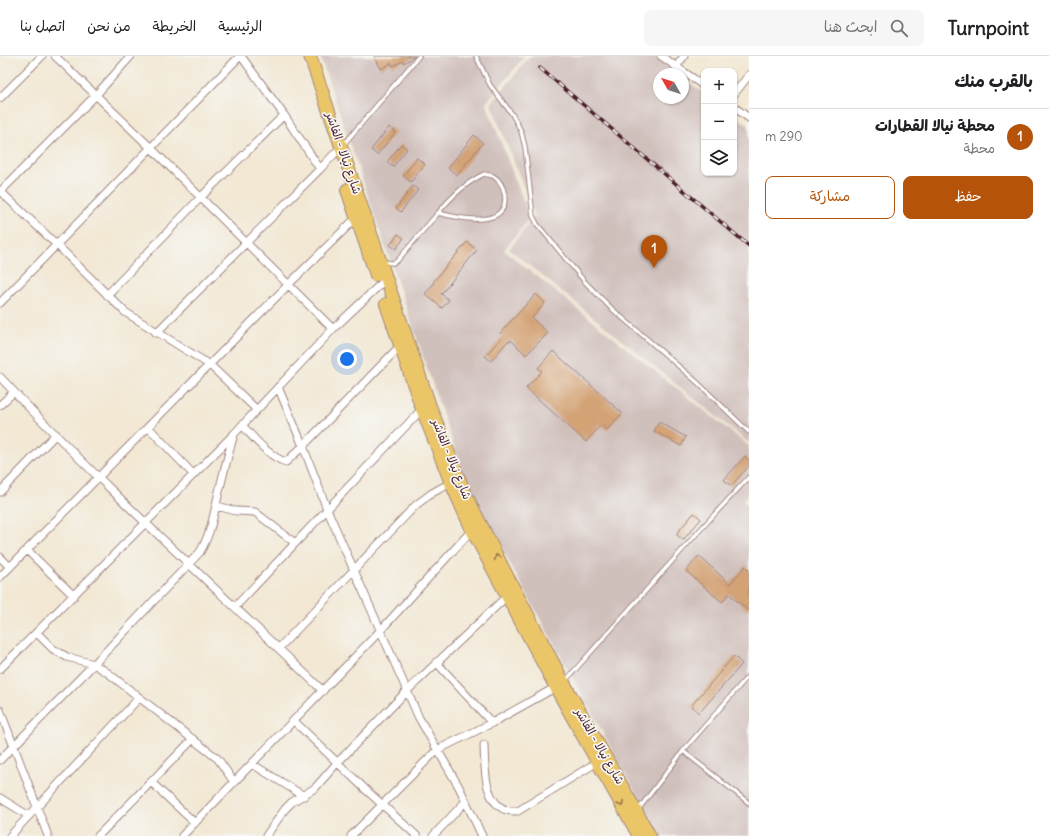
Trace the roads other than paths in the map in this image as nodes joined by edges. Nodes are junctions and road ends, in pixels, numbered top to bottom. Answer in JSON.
{"nodes":[{"id":1,"x":42,"y":56,"type":"edge"},
{"id":2,"x":55,"y":56,"type":"edge"},
{"id":3,"x":131,"y":56,"type":"edge"},
{"id":4,"x":240,"y":56,"type":"edge"},
{"id":5,"x":302,"y":56,"type":"edge"},
{"id":6,"x":310,"y":56,"type":"edge"},
{"id":7,"x":419,"y":56,"type":"edge"},
{"id":8,"x":476,"y":56,"type":"edge"},
{"id":9,"x":661,"y":56,"type":"edge"},
{"id":10,"x":684,"y":56,"type":"edge"},
{"id":11,"x":676,"y":67,"type":"junction"},
{"id":12,"x":749,"y":75,"type":"edge"},
{"id":13,"x":701,"y":84,"type":"edge"},
{"id":14,"x":737,"y":90,"type":"edge"},
{"id":15,"x":96,"y":95,"type":"junction"},
{"id":16,"x":0,"y":98,"type":"edge"},
{"id":17,"x":737,"y":109,"type":"edge"},
{"id":18,"x":284,"y":115,"type":"junction"},
{"id":19,"x":749,"y":118,"type":"edge"},
{"id":20,"x":152,"y":148,"type":"junction"},
{"id":21,"x":338,"y":150,"type":"junction"},
{"id":22,"x":320,"y":169,"type":"junction"},
{"id":23,"x":0,"y":192,"type":"edge"},
{"id":24,"x":201,"y":198,"type":"junction"},
{"id":25,"x":356,"y":201,"type":"junction"},
{"id":26,"x":438,"y":213,"type":"junction"},
{"id":27,"x":356,"y":218,"type":"junction"},
{"id":28,"x":247,"y":243,"type":"junction"},
{"id":29,"x":57,"y":244,"type":"junction"},
{"id":30,"x":375,"y":260,"type":"junction"},
{"id":31,"x":382,"y":281,"type":"junction"},
{"id":32,"x":288,"y":285,"type":"junction"},
{"id":33,"x":107,"y":295,"type":"junction"},
{"id":34,"x":0,"y":303,"type":"edge"},
{"id":35,"x":333,"y":329,"type":"junction"},
{"id":36,"x":156,"y":333,"type":"junction"},
{"id":37,"x":400,"y":346,"type":"junction"},
{"id":38,"x":210,"y":365,"type":"junction"},
{"id":39,"x":0,"y":377,"type":"edge"},
{"id":40,"x":278,"y":387,"type":"junction"},
{"id":41,"x":14,"y":392,"type":"junction"},
{"id":42,"x":0,"y":405,"type":"edge"},
{"id":43,"x":422,"y":409,"type":"junction"},
{"id":44,"x":256,"y":410,"type":"junction"},
{"id":45,"x":242,"y":425,"type":"junction"},
{"id":46,"x":148,"y":427,"type":"junction"},
{"id":47,"x":749,"y":432,"type":"edge"},
{"id":48,"x":56,"y":434,"type":"junction"},
{"id":49,"x":234,"y":434,"type":"junction"},
{"id":50,"x":303,"y":446,"type":"junction"},
{"id":51,"x":193,"y":474,"type":"junction"},
{"id":52,"x":99,"y":477,"type":"junction"},
{"id":53,"x":749,"y":478,"type":"edge"},
{"id":54,"x":455,"y":481,"type":"junction"},
{"id":55,"x":0,"y":492,"type":"edge"},
{"id":56,"x":217,"y":506,"type":"junction"},
{"id":57,"x":327,"y":509,"type":"junction"},
{"id":58,"x":145,"y":523,"type":"junction"},
{"id":59,"x":472,"y":530,"type":"junction"},
{"id":60,"x":295,"y":543,"type":"junction"},
{"id":61,"x":27,"y":550,"type":"junction"},
{"id":62,"x":0,"y":557,"type":"edge"},
{"id":63,"x":189,"y":563,"type":"junction"},
{"id":64,"x":10,"y":567,"type":"junction"},
{"id":65,"x":353,"y":569,"type":"junction"},
{"id":66,"x":0,"y":577,"type":"edge"},
{"id":67,"x":74,"y":596,"type":"junction"},
{"id":68,"x":507,"y":596,"type":"junction"},
{"id":69,"x":235,"y":607,"type":"junction"},
{"id":70,"x":380,"y":631,"type":"junction"},
{"id":71,"x":37,"y":633,"type":"junction"},
{"id":72,"x":279,"y":648,"type":"junction"},
{"id":73,"x":436,"y":662,"type":"junction"},
{"id":74,"x":94,"y":664,"type":"junction"},
{"id":75,"x":0,"y":670,"type":"edge"},
{"id":76,"x":749,"y":675,"type":"edge"},
{"id":77,"x":560,"y":685,"type":"junction"},
{"id":78,"x":407,"y":690,"type":"junction"},
{"id":79,"x":323,"y":691,"type":"junction"},
{"id":80,"x":139,"y":698,"type":"junction"},
{"id":81,"x":0,"y":710,"type":"edge"},
{"id":82,"x":294,"y":721,"type":"junction"},
{"id":83,"x":492,"y":723,"type":"junction"},
{"id":84,"x":193,"y":739,"type":"junction"},
{"id":85,"x":484,"y":746,"type":"dead end"},
{"id":86,"x":14,"y":747,"type":"junction"},
{"id":87,"x":437,"y":750,"type":"junction"},
{"id":88,"x":683,"y":751,"type":"junction"},
{"id":89,"x":602,"y":759,"type":"junction"},
{"id":90,"x":0,"y":760,"type":"edge"},
{"id":91,"x":337,"y":763,"type":"junction"},
{"id":92,"x":252,"y":764,"type":"junction"},
{"id":93,"x":151,"y":782,"type":"junction"},
{"id":94,"x":234,"y":782,"type":"junction"},
{"id":95,"x":304,"y":796,"type":"junction"},
{"id":96,"x":0,"y":798,"type":"edge"},
{"id":97,"x":466,"y":801,"type":"junction"},
{"id":98,"x":749,"y":803,"type":"edge"},
{"id":99,"x":382,"y":804,"type":"junction"},
{"id":100,"x":38,"y":807,"type":"junction"},
{"id":101,"x":29,"y":816,"type":"junction"},
{"id":102,"x":633,"y":816,"type":"junction"},
{"id":103,"x":195,"y":823,"type":"junction"},
{"id":104,"x":641,"y":833,"type":"edge"},
{"id":105,"x":10,"y":836,"type":"edge"},
{"id":106,"x":48,"y":836,"type":"edge"},
{"id":107,"x":98,"y":836,"type":"edge"},
{"id":108,"x":182,"y":836,"type":"edge"},
{"id":109,"x":266,"y":836,"type":"edge"},
{"id":110,"x":351,"y":836,"type":"edge"},
{"id":111,"x":417,"y":836,"type":"edge"},
{"id":112,"x":433,"y":836,"type":"edge"},
{"id":113,"x":482,"y":836,"type":"edge"}],
"edges":[{"from":1,"to":16,"type":"street"},
{"from":2,"to":15,"type":"street"},
{"from":3,"to":15,"type":"street"},
{"from":4,"to":18,"type":"street"},
{"from":4,"to":20,"type":"street"},
{"from":5,"to":21,"type":"highway","name":"شارع نيالا - الفاشر"},
{"from":6,"to":21,"type":"highway","name":"شارع نيالا - الفاشر"},
{"from":7,"to":21,"type":"lane"},
{"from":8,"to":47,"type":"lane"},
{"from":9,"to":11,"type":"street"},
{"from":10,"to":11,"type":"street"},
{"from":11,"to":13,"type":"street"},
{"from":12,"to":14,"type":"street"},
{"from":15,"to":20,"type":"street"},
{"from":15,"to":23,"type":"street"},
{"from":17,"to":19,"type":"street"},
{"from":18,"to":22,"type":"street"},
{"from":18,"to":24,"type":"street"},
{"from":20,"to":24,"type":"street"},
{"from":20,"to":29,"type":"street"},
{"from":21,"to":22,"type":"street"},
{"from":21,"to":25,"type":"highway","name":"شارع نيالا - الفاشر"},
{"from":22,"to":28,"type":"street"},
{"from":23,"to":29,"type":"street"},
{"from":24,"to":28,"type":"street"},
{"from":24,"to":33,"type":"street"},
{"from":25,"to":27,"type":"highway","name":"شارع نيالا - الفاشر"},
{"from":25,"to":30,"type":"highway","name":"شارع نيالا - الفاشر"},
{"from":26,"to":26,"type":"lane"},
{"from":26,"to":30,"type":"lane"},
{"from":27,"to":30,"type":"highway","name":"شارع نيالا - الفاشر"},
{"from":27,"to":32,"type":"street"},
{"from":28,"to":32,"type":"street"},
{"from":28,"to":36,"type":"street"},
{"from":29,"to":33,"type":"street"},
{"from":29,"to":34,"type":"street"},
{"from":30,"to":31,"type":"highway","name":"شارع نيالا - الفاشر"},
{"from":31,"to":35,"type":"street"},
{"from":31,"to":37,"type":"highway","name":"شارع نيالا - الفاشر"},
{"from":31,"to":54,"type":"highway","name":"شارع نيالا - الفاشر"},
{"from":32,"to":35,"type":"street"},
{"from":32,"to":38,"type":"street"},
{"from":33,"to":36,"type":"street"},
{"from":35,"to":40,"type":"street"},
{"from":36,"to":38,"type":"street"},
{"from":37,"to":43,"type":"highway","name":"شارع نيالا - الفاشر"},
{"from":37,"to":50,"type":"street"},
{"from":38,"to":44,"type":"street"},
{"from":38,"to":46,"type":"street"},
{"from":39,"to":41,"type":"street"},
{"from":40,"to":44,"type":"street"},
{"from":40,"to":50,"type":"street"},
{"from":41,"to":42,"type":"street"},
{"from":41,"to":48,"type":"street"},
{"from":43,"to":54,"type":"highway","name":"شارع نيالا - الفاشر"},
{"from":43,"to":57,"type":"street"},
{"from":44,"to":45,"type":"street"},
{"from":45,"to":49,"type":"street"},
{"from":45,"to":50,"type":"street"},
{"from":46,"to":51,"type":"street"},
{"from":46,"to":52,"type":"street"},
{"from":48,"to":52,"type":"street"},
{"from":48,"to":55,"type":"street"},
{"from":49,"to":51,"type":"street"},
{"from":49,"to":56,"type":"street"},
{"from":50,"to":57,"type":"street"},
{"from":51,"to":58,"type":"street"},
{"from":52,"to":58,"type":"street"},
{"from":52,"to":61,"type":"street"},
{"from":53,"to":77,"type":"lane"},
{"from":54,"to":59,"type":"highway","name":"شارع نيالا - الفاشر"},
{"from":54,"to":65,"type":"street"},
{"from":77,"to":54,"type":"highway","name":"شارع نيالا - الفاشر","one_way":true},
{"from":56,"to":60,"type":"street"},
{"from":56,"to":63,"type":"street"},
{"from":57,"to":60,"type":"street"},
{"from":57,"to":65,"type":"street"},
{"from":58,"to":63,"type":"street"},
{"from":58,"to":67,"type":"street"},
{"from":59,"to":68,"type":"highway","name":"شارع نيالا - الفاشر"},
{"from":59,"to":70,"type":"street"},
{"from":60,"to":69,"type":"street"},
{"from":61,"to":64,"type":"street"},
{"from":61,"to":67,"type":"street"},
{"from":62,"to":64,"type":"street"},
{"from":63,"to":69,"type":"street"},
{"from":63,"to":74,"type":"street"},
{"from":64,"to":66,"type":"street"},
{"from":65,"to":70,"type":"street"},
{"from":65,"to":72,"type":"street"},
{"from":67,"to":71,"type":"street"},
{"from":68,"to":73,"type":"street"},
{"from":68,"to":77,"type":"highway","name":"شارع نيالا - الفاشر"},
{"from":69,"to":72,"type":"street"},
{"from":70,"to":78,"type":"street"},
{"from":70,"to":79,"type":"street"},
{"from":71,"to":74,"type":"street"},
{"from":71,"to":75,"type":"street"},
{"from":72,"to":79,"type":"street"},
{"from":73,"to":78,"type":"street"},
{"from":73,"to":83,"type":"street"},
{"from":74,"to":80,"type":"street"},
{"from":74,"to":86,"type":"street"},
{"from":76,"to":88,"type":"lane"},
{"from":77,"to":83,"type":"street"},
{"from":77,"to":89,"type":"highway","name":"شارع نيالا - الفاشر"},
{"from":78,"to":87,"type":"street"},
{"from":78,"to":91,"type":"street"},
{"from":79,"to":82,"type":"street"},
{"from":80,"to":84,"type":"street"},
{"from":80,"to":100,"type":"street"},
{"from":81,"to":86,"type":"street"},
{"from":82,"to":91,"type":"street"},
{"from":82,"to":92,"type":"street"},
{"from":83,"to":87,"type":"street"},
{"from":84,"to":93,"type":"street"},
{"from":84,"to":94,"type":"street"},
{"from":85,"to":89,"type":"street"},
{"from":86,"to":90,"type":"street"},
{"from":86,"to":100,"type":"street"},
{"from":87,"to":97,"type":"street"},
{"from":87,"to":99,"type":"street"},
{"from":88,"to":98,"type":"lane"},
{"from":88,"to":102,"type":"lane"},
{"from":89,"to":102,"type":"highway","name":"شارع نيالا - الفاشر"},
{"from":91,"to":95,"type":"street"},
{"from":91,"to":99,"type":"street"},
{"from":92,"to":94,"type":"street"},
{"from":92,"to":95,"type":"street"},
{"from":93,"to":103,"type":"street"},
{"from":93,"to":107,"type":"street"},
{"from":94,"to":103,"type":"street"},
{"from":95,"to":109,"type":"street"},
{"from":96,"to":101,"type":"street"},
{"from":97,"to":112,"type":"street"},
{"from":97,"to":113,"type":"street"},
{"from":99,"to":110,"type":"street"},
{"from":99,"to":111,"type":"street"},
{"from":100,"to":101,"type":"street"},
{"from":100,"to":106,"type":"street"},
{"from":101,"to":105,"type":"street"},
{"from":102,"to":104,"type":"highway","name":"شارع نيالا - الفاشر"},
{"from":103,"to":108,"type":"street"}]}
